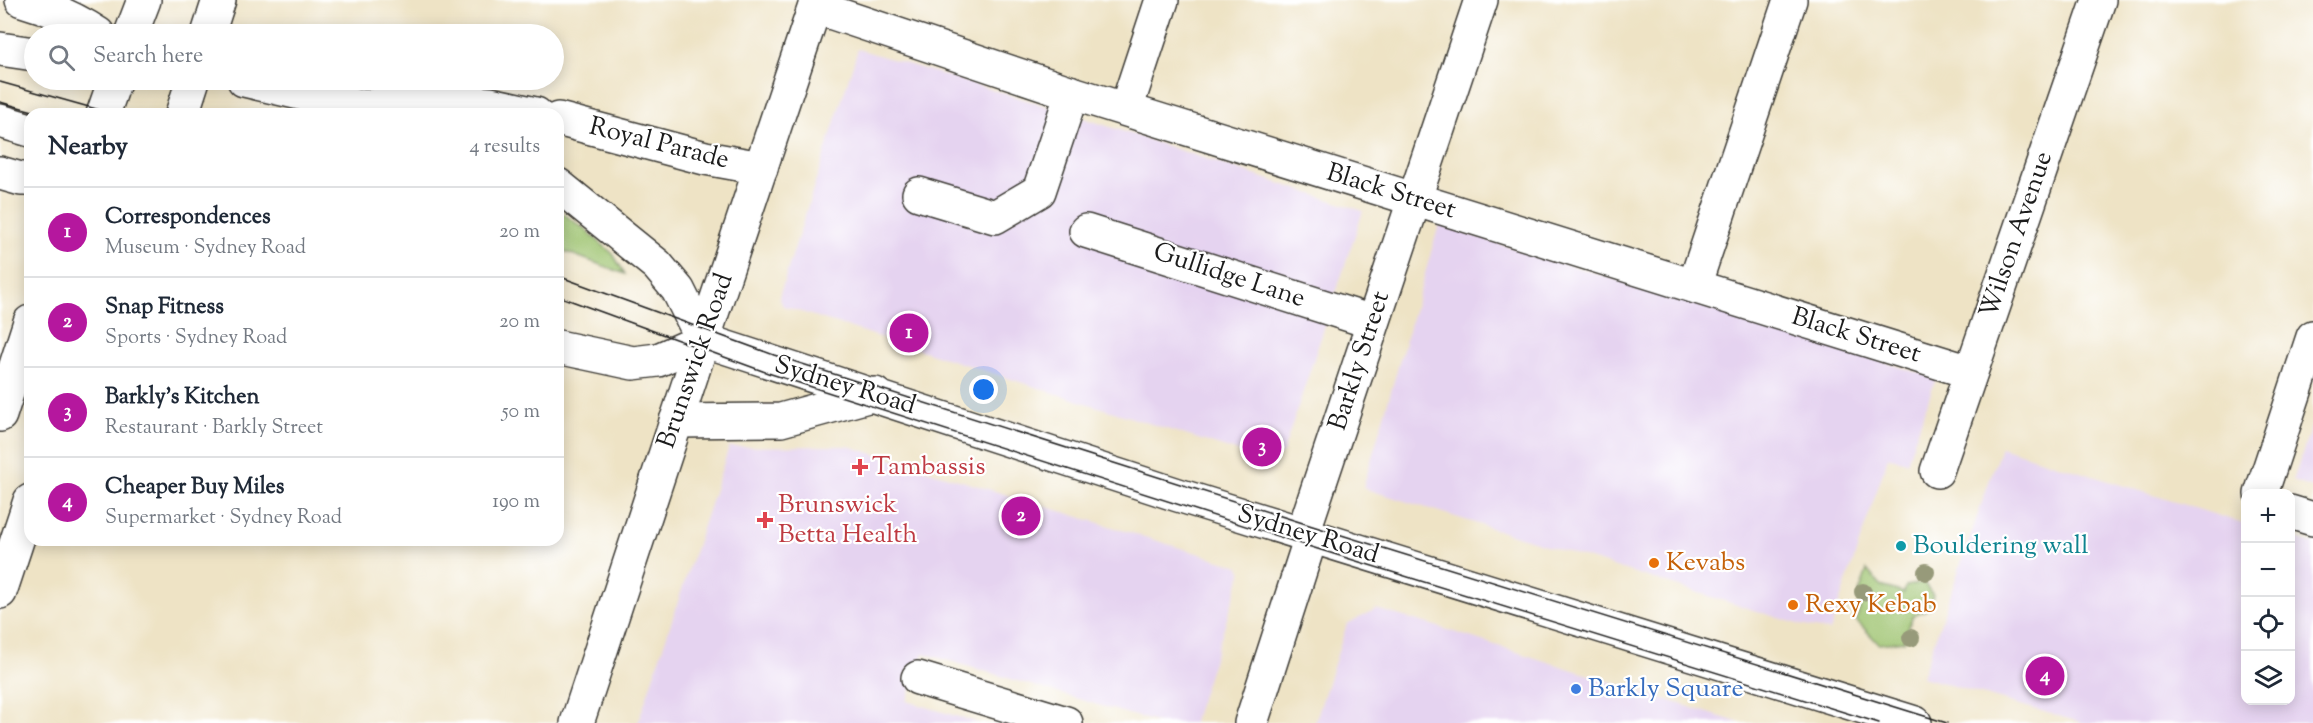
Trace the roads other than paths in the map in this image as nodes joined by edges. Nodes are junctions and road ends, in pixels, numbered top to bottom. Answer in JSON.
{"nodes":[{"id":1,"x":22,"y":0,"type":"edge"},
{"id":2,"x":219,"y":0,"type":"edge"},
{"id":3,"x":1162,"y":0,"type":"edge"},
{"id":4,"x":1481,"y":0,"type":"edge"},
{"id":5,"x":1790,"y":0,"type":"edge"},
{"id":6,"x":2099,"y":0,"type":"edge"},
{"id":7,"x":816,"y":4,"type":"edge"},
{"id":8,"x":83,"y":24,"type":"edge"},
{"id":9,"x":211,"y":24,"type":"edge"},
{"id":10,"x":0,"y":48,"type":"edge"},
{"id":11,"x":24,"y":52,"type":"edge"},
{"id":12,"x":111,"y":90,"type":"edge"},
{"id":13,"x":190,"y":90,"type":"edge"},
{"id":14,"x":288,"y":90,"type":"edge"},
{"id":15,"x":1072,"y":93,"type":"junction"},
{"id":16,"x":105,"y":108,"type":"edge"},
{"id":17,"x":184,"y":108,"type":"edge"},
{"id":18,"x":367,"y":108,"type":"edge"},
{"id":19,"x":399,"y":108,"type":"edge"},
{"id":20,"x":509,"y":108,"type":"edge"},
{"id":21,"x":1126,"y":109,"type":"junction"},
{"id":22,"x":0,"y":121,"type":"edge"},
{"id":23,"x":564,"y":121,"type":"edge"},
{"id":24,"x":24,"y":128,"type":"edge"},
{"id":25,"x":761,"y":168,"type":"junction"},
{"id":26,"x":0,"y":173,"type":"edge"},
{"id":27,"x":24,"y":179,"type":"edge"},
{"id":28,"x":564,"y":190,"type":"edge"},
{"id":29,"x":919,"y":194,"type":"dead end"},
{"id":30,"x":1414,"y":199,"type":"junction"},
{"id":31,"x":1086,"y":231,"type":"dead end"},
{"id":32,"x":1694,"y":286,"type":"junction"},
{"id":33,"x":1372,"y":322,"type":"junction"},
{"id":34,"x":2313,"y":337,"type":"edge"},
{"id":35,"x":703,"y":340,"type":"junction"},
{"id":36,"x":24,"y":341,"type":"edge"},
{"id":37,"x":564,"y":348,"type":"edge"},
{"id":38,"x":1970,"y":372,"type":"junction"},
{"id":39,"x":875,"y":394,"type":"junction"},
{"id":40,"x":0,"y":415,"type":"edge"},
{"id":41,"x":676,"y":421,"type":"junction"},
{"id":42,"x":1937,"y":471,"type":"dead end"},
{"id":43,"x":2263,"y":489,"type":"edge"},
{"id":44,"x":19,"y":503,"type":"edge"},
{"id":45,"x":2295,"y":514,"type":"edge"},
{"id":46,"x":2313,"y":519,"type":"edge"},
{"id":47,"x":1307,"y":535,"type":"junction"},
{"id":48,"x":0,"y":592,"type":"edge"},
{"id":49,"x":918,"y":678,"type":"dead end"},
{"id":50,"x":577,"y":723,"type":"edge"},
{"id":51,"x":1066,"y":723,"type":"edge"},
{"id":52,"x":1251,"y":723,"type":"edge"},
{"id":53,"x":1914,"y":723,"type":"edge"}],
"edges":[{"from":1,"to":8,"type":"main road"},
{"from":2,"to":9,"type":"main road"},
{"from":3,"to":21,"type":"main road"},
{"from":4,"to":30,"type":"main road","name":"Barkly Street"},
{"from":5,"to":32,"type":"main road"},
{"from":6,"to":38,"type":"main road","name":"Wilson Avenue"},
{"from":7,"to":15,"type":"main road","name":"Black Street"},
{"from":7,"to":25,"type":"main road","name":"Brunswick Road"},
{"from":10,"to":11,"type":"main road"},
{"from":12,"to":16,"type":"main road"},
{"from":13,"to":17,"type":"main road"},
{"from":14,"to":18,"type":"main road"},
{"from":15,"to":21,"type":"main road","name":"Black Street"},
{"from":15,"to":29,"type":"main road"},
{"from":19,"to":20,"type":"main road"},
{"from":21,"to":30,"type":"main road","name":"Black Street"},
{"from":22,"to":24,"type":"main road"},
{"from":23,"to":25,"type":"main road","name":"Royal Parade"},
{"from":25,"to":35,"type":"main road","name":"Brunswick Road"},
{"from":26,"to":27,"type":"main road"},
{"from":28,"to":35,"type":"main road"},
{"from":30,"to":32,"type":"main road","name":"Black Street"},
{"from":30,"to":33,"type":"main road","name":"Barkly Street"},
{"from":31,"to":33,"type":"main road","name":"Gullidge Lane"},
{"from":32,"to":38,"type":"main road","name":"Black Street"},
{"from":33,"to":47,"type":"main road","name":"Barkly Street"},
{"from":34,"to":43,"type":"main road"},
{"from":35,"to":37,"type":"main road"},
{"from":35,"to":39,"type":"main road","name":"Sydney Road"},
{"from":35,"to":41,"type":"main road","name":"Brunswick Road"},
{"from":36,"to":40,"type":"main road"},
{"from":38,"to":42,"type":"main road","name":"Wilson Avenue"},
{"from":39,"to":41,"type":"main road"},
{"from":39,"to":47,"type":"main road","name":"Sydney Road"},
{"from":41,"to":50,"type":"main road","name":"Brunswick Road"},
{"from":44,"to":48,"type":"main road"},
{"from":45,"to":46,"type":"main road"},
{"from":47,"to":52,"type":"main road","name":"Barkly Street"},
{"from":47,"to":53,"type":"main road","name":"Sydney Road"},
{"from":49,"to":51,"type":"main road"}]}
